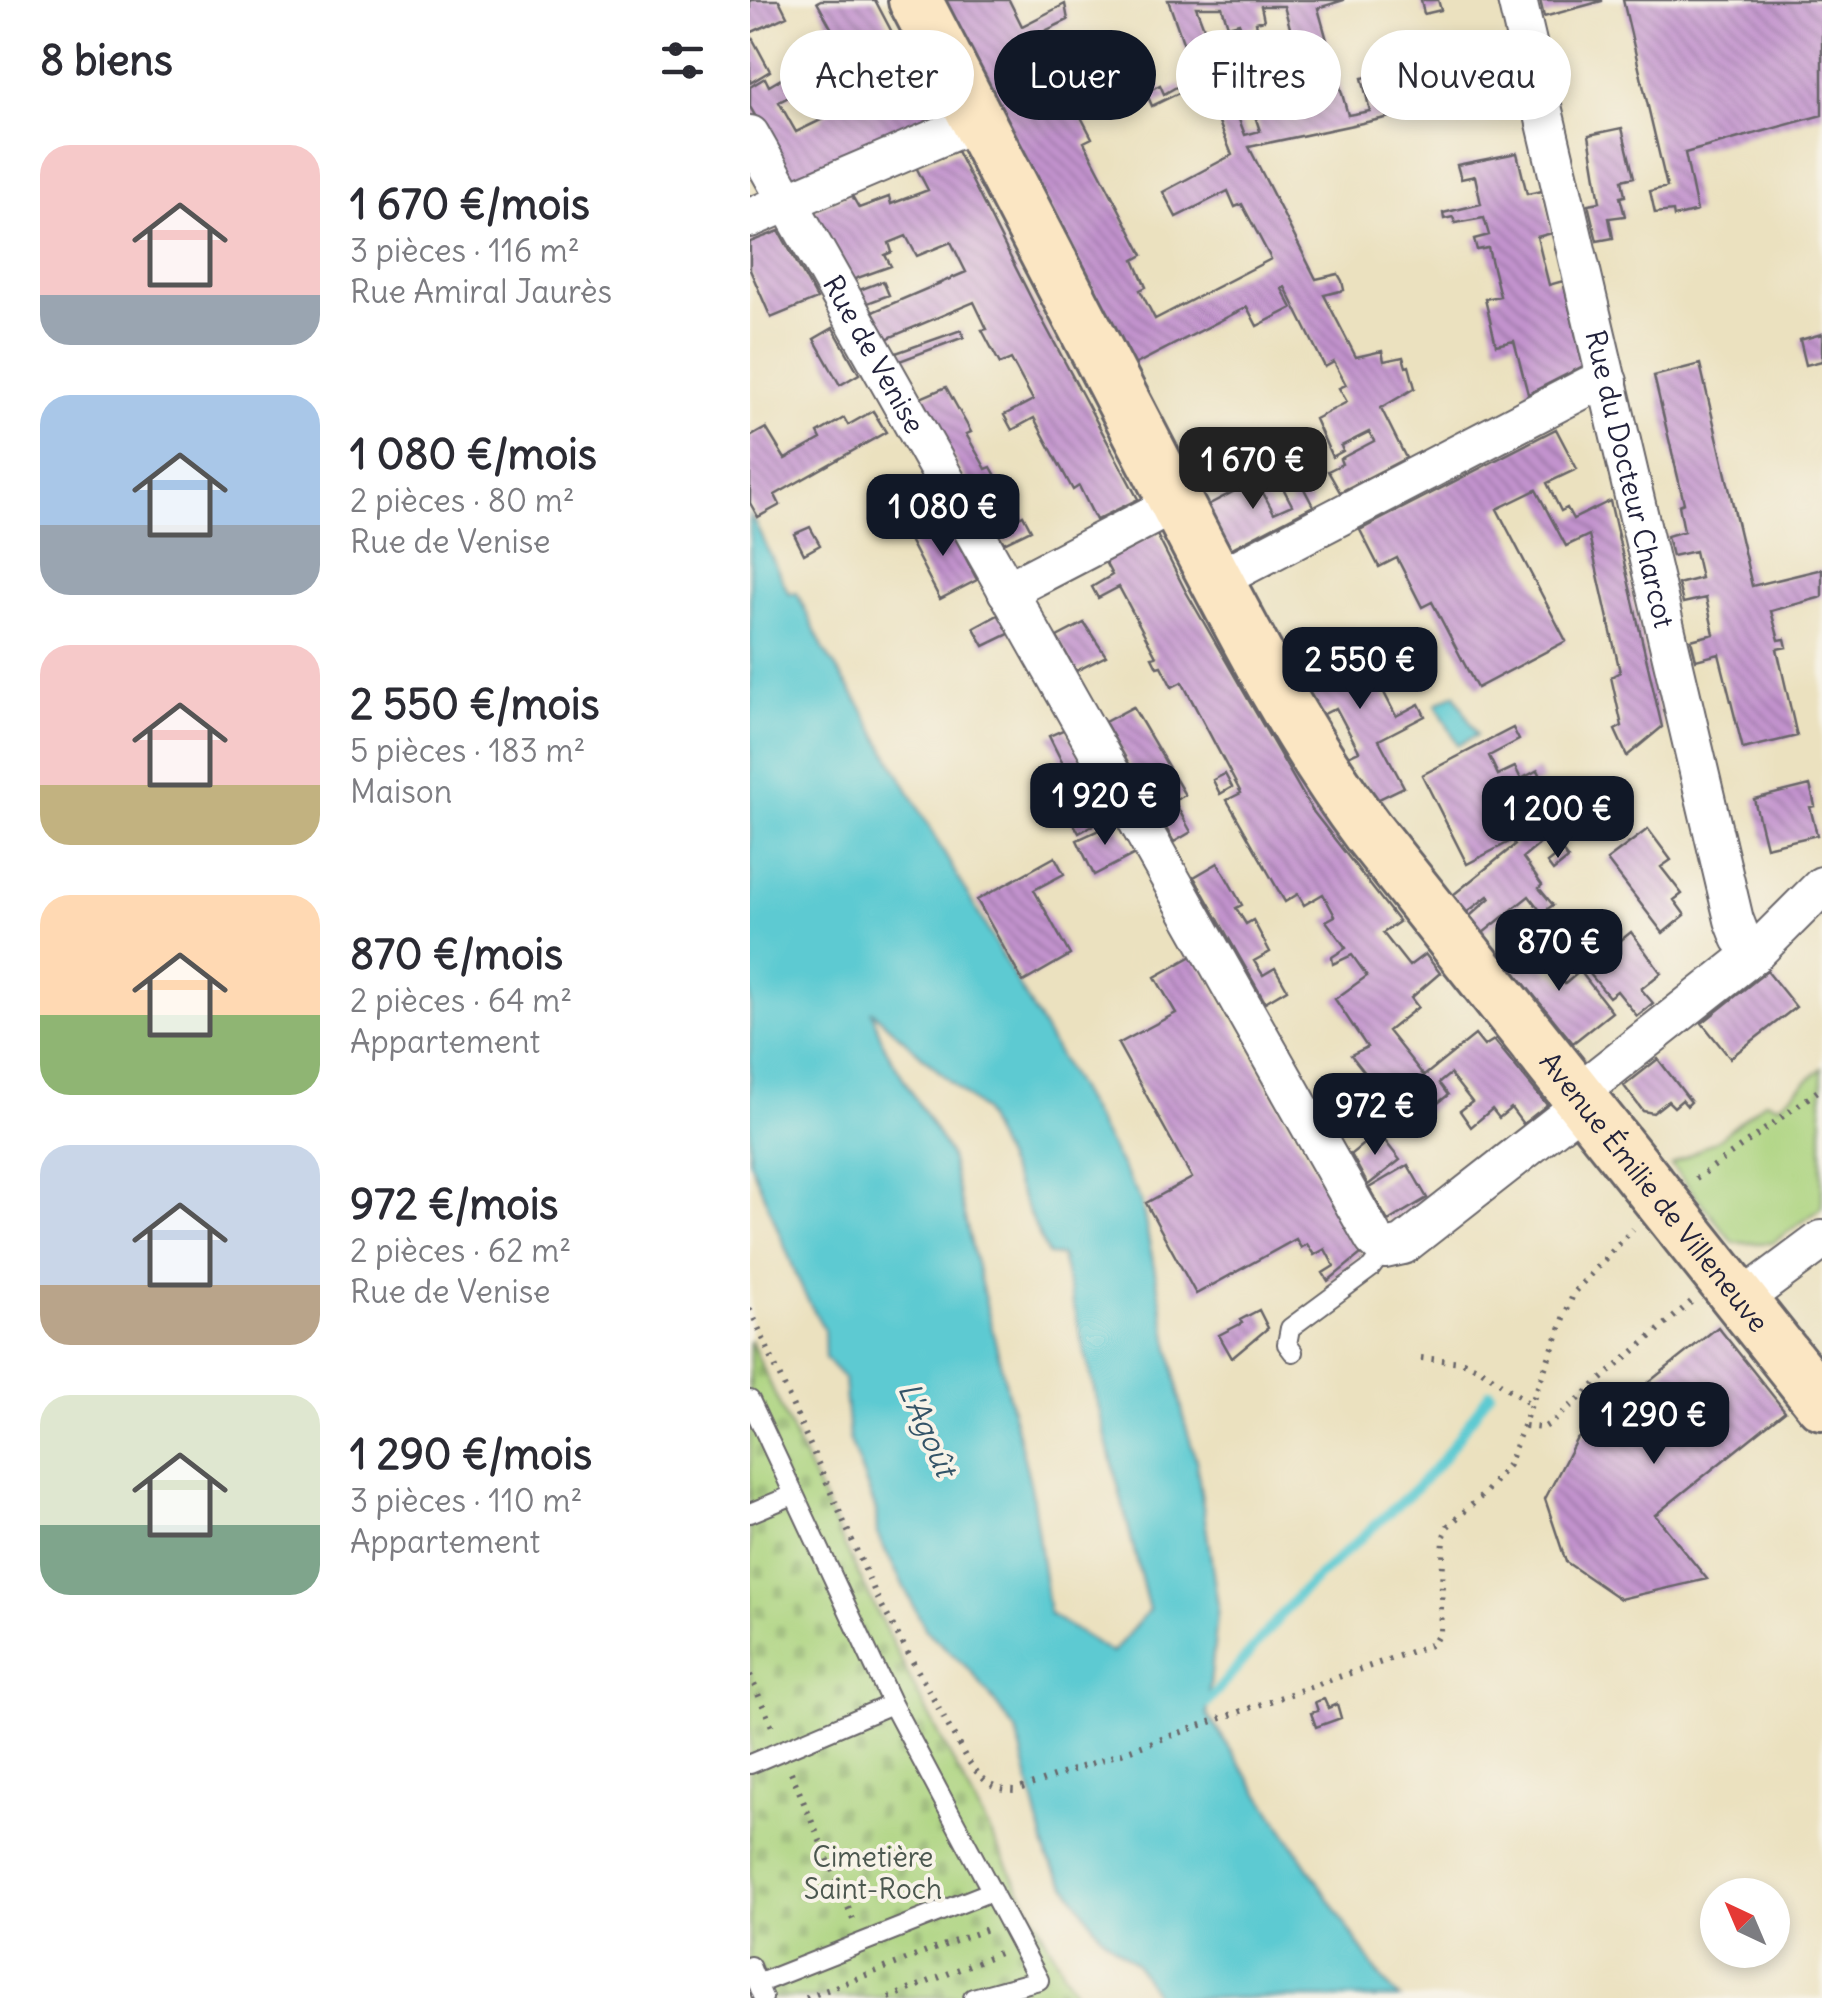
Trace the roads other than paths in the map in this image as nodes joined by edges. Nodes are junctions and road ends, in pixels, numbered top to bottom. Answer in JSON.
{"nodes":[{"id":1,"x":915,"y":0,"type":"edge"},
{"id":2,"x":1517,"y":0,"type":"edge"},
{"id":3,"x":977,"y":120,"type":"junction"},
{"id":4,"x":750,"y":134,"type":"edge"},
{"id":5,"x":789,"y":201,"type":"junction"},
{"id":6,"x":750,"y":218,"type":"edge"},
{"id":7,"x":1608,"y":382,"type":"junction"},
{"id":8,"x":1176,"y":503,"type":"junction"},
{"id":9,"x":1217,"y":580,"type":"junction"},
{"id":10,"x":1006,"y":591,"type":"junction"},
{"id":11,"x":1822,"y":886,"type":"edge"},
{"id":12,"x":1755,"y":954,"type":"junction"},
{"id":13,"x":1580,"y":1099,"type":"junction"},
{"id":14,"x":1822,"y":1240,"type":"edge"},
{"id":15,"x":1385,"y":1249,"type":"junction"},
{"id":16,"x":1731,"y":1289,"type":"junction"},
{"id":17,"x":1293,"y":1352,"type":"dead end"},
{"id":18,"x":750,"y":1400,"type":"edge"},
{"id":19,"x":1822,"y":1403,"type":"edge"},
{"id":20,"x":793,"y":1495,"type":"junction"},
{"id":21,"x":750,"y":1513,"type":"edge"},
{"id":22,"x":892,"y":1704,"type":"junction"},
{"id":23,"x":750,"y":1764,"type":"edge"},
{"id":24,"x":992,"y":1890,"type":"junction"},
{"id":25,"x":757,"y":1982,"type":"edge"},
{"id":26,"x":973,"y":1998,"type":"edge"}],
"edges":[{"from":1,"to":3,"type":"main road","name":"Avenue Émilie de Villeneuve"},
{"from":2,"to":7,"type":"street","name":"Rue du Docteur Charcot"},
{"from":3,"to":5,"type":"street"},
{"from":3,"to":8,"type":"main road","name":"Avenue Émilie de Villeneuve"},
{"from":4,"to":5,"type":"street","name":"Rue de Venise"},
{"from":5,"to":6,"type":"street"},
{"from":5,"to":10,"type":"street","name":"Rue de Venise"},
{"from":7,"to":9,"type":"street"},
{"from":7,"to":12,"type":"street","name":"Rue du Docteur Charcot"},
{"from":8,"to":9,"type":"main road","name":"Avenue Émilie de Villeneuve"},
{"from":8,"to":10,"type":"street"},
{"from":9,"to":13,"type":"main road","name":"Avenue Émilie de Villeneuve"},
{"from":10,"to":15,"type":"street","name":"Rue de Venise"},
{"from":11,"to":12,"type":"street"},
{"from":12,"to":13,"type":"street"},
{"from":13,"to":15,"type":"street"},
{"from":13,"to":16,"type":"main road","name":"Avenue Émilie de Villeneuve"},
{"from":14,"to":16,"type":"street"},
{"from":15,"to":17,"type":"lane"},
{"from":16,"to":19,"type":"main road","name":"Avenue Émilie de Villeneuve"},
{"from":18,"to":20,"type":"lane"},
{"from":20,"to":21,"type":"lane"},
{"from":20,"to":22,"type":"lane"},
{"from":22,"to":23,"type":"lane"},
{"from":22,"to":24,"type":"lane"},
{"from":24,"to":25,"type":"lane"},
{"from":24,"to":26,"type":"lane"}]}
